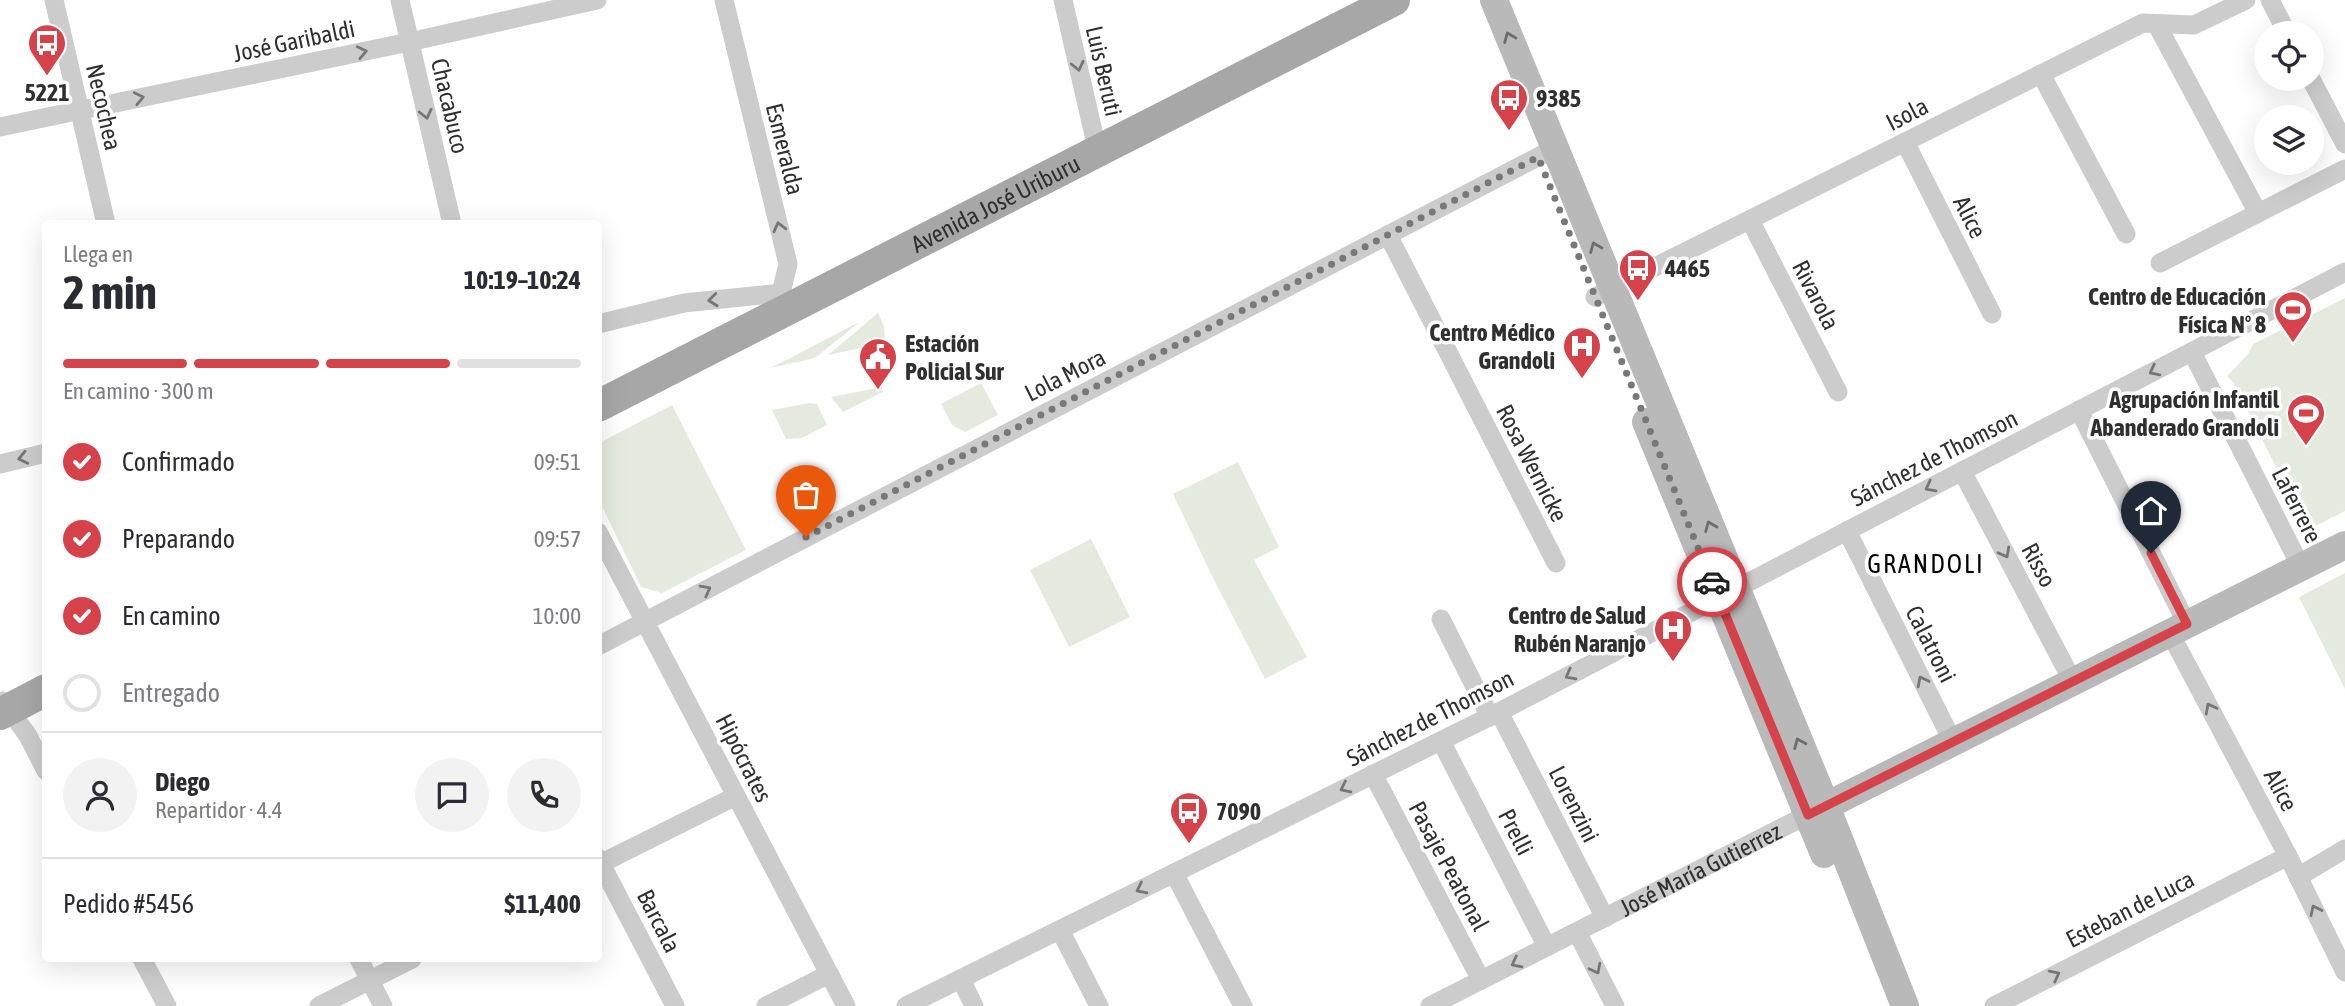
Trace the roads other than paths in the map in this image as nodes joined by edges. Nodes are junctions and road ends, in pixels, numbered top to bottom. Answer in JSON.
{"nodes":[{"id":1,"x":54,"y":0,"type":"edge"},
{"id":2,"x":400,"y":0,"type":"edge"},
{"id":3,"x":597,"y":0,"type":"edge"},
{"id":4,"x":724,"y":0,"type":"edge"},
{"id":5,"x":1063,"y":0,"type":"edge"},
{"id":6,"x":1394,"y":0,"type":"edge"},
{"id":7,"x":1473,"y":0,"type":"edge"},
{"id":8,"x":1494,"y":0,"type":"edge"},
{"id":9,"x":2246,"y":0,"type":"edge"},
{"id":10,"x":2270,"y":0,"type":"edge"},
{"id":11,"x":2281,"y":21,"type":"edge"},
{"id":12,"x":2157,"y":25,"type":"junction"},
{"id":13,"x":410,"y":42,"type":"junction"},
{"id":14,"x":2041,"y":74,"type":"junction"},
{"id":15,"x":2317,"y":91,"type":"edge"},
{"id":16,"x":79,"y":110,"type":"junction"},
{"id":17,"x":0,"y":127,"type":"edge"},
{"id":18,"x":1905,"y":142,"type":"junction"},
{"id":19,"x":2345,"y":144,"type":"edge"},
{"id":20,"x":1098,"y":153,"type":"junction"},
{"id":21,"x":1546,"y":153,"type":"junction"},
{"id":22,"x":2345,"y":169,"type":"edge"},
{"id":23,"x":2258,"y":213,"type":"junction"},
{"id":24,"x":105,"y":220,"type":"edge"},
{"id":25,"x":451,"y":220,"type":"edge"},
{"id":26,"x":1750,"y":220,"type":"junction"},
{"id":27,"x":2126,"y":234,"type":"dead end"},
{"id":28,"x":1388,"y":235,"type":"junction"},
{"id":29,"x":2160,"y":263,"type":"dead end"},
{"id":30,"x":2345,"y":272,"type":"edge"},
{"id":31,"x":1603,"y":293,"type":"junction"},
{"id":32,"x":785,"y":301,"type":"junction"},
{"id":33,"x":1992,"y":314,"type":"dead end"},
{"id":34,"x":602,"y":323,"type":"edge"},
{"id":35,"x":2192,"y":352,"type":"junction"},
{"id":36,"x":1838,"y":392,"type":"dead end"},
{"id":37,"x":602,"y":404,"type":"edge"},
{"id":38,"x":2079,"y":410,"type":"junction"},
{"id":39,"x":42,"y":454,"type":"edge"},
{"id":40,"x":0,"y":464,"type":"edge"},
{"id":41,"x":1962,"y":471,"type":"junction"},
{"id":42,"x":1847,"y":531,"type":"junction"},
{"id":43,"x":602,"y":540,"type":"edge"},
{"id":44,"x":2345,"y":545,"type":"edge"},
{"id":45,"x":1556,"y":563,"type":"dead end"},
{"id":46,"x":2301,"y":567,"type":"junction"},
{"id":47,"x":1726,"y":593,"type":"junction"},
{"id":48,"x":1441,"y":619,"type":"dead end"},
{"id":49,"x":645,"y":622,"type":"junction"},
{"id":50,"x":2179,"y":629,"type":"junction"},
{"id":51,"x":602,"y":644,"type":"edge"},
{"id":52,"x":2073,"y":682,"type":"junction"},
{"id":53,"x":42,"y":692,"type":"edge"},
{"id":54,"x":3,"y":707,"type":"edge"},
{"id":55,"x":1494,"y":714,"type":"junction"},
{"id":56,"x":1441,"y":741,"type":"junction"},
{"id":57,"x":1953,"y":742,"type":"junction"},
{"id":58,"x":42,"y":763,"type":"edge"},
{"id":59,"x":1373,"y":774,"type":"junction"},
{"id":60,"x":736,"y":796,"type":"junction"},
{"id":61,"x":1817,"y":810,"type":"junction"},
{"id":62,"x":2345,"y":849,"type":"edge"},
{"id":63,"x":2288,"y":856,"type":"junction"},
{"id":64,"x":602,"y":861,"type":"edge"},
{"id":65,"x":602,"y":868,"type":"edge"},
{"id":66,"x":1174,"y":873,"type":"junction"},
{"id":67,"x":2298,"y":877,"type":"junction"},
{"id":68,"x":1605,"y":918,"type":"junction"},
{"id":69,"x":1060,"y":930,"type":"junction"},
{"id":70,"x":1577,"y":932,"type":"junction"},
{"id":71,"x":1547,"y":947,"type":"junction"},
{"id":72,"x":144,"y":962,"type":"edge"},
{"id":73,"x":361,"y":962,"type":"edge"},
{"id":74,"x":406,"y":962,"type":"edge"},
{"id":75,"x":2345,"y":972,"type":"edge"},
{"id":76,"x":829,"y":974,"type":"junction"},
{"id":77,"x":961,"y":979,"type":"junction"},
{"id":78,"x":370,"y":980,"type":"junction"},
{"id":79,"x":1481,"y":980,"type":"junction"},
{"id":80,"x":167,"y":1006,"type":"edge"},
{"id":81,"x":319,"y":1006,"type":"edge"},
{"id":82,"x":383,"y":1006,"type":"edge"},
{"id":83,"x":675,"y":1006,"type":"edge"},
{"id":84,"x":766,"y":1006,"type":"edge"},
{"id":85,"x":846,"y":1006,"type":"edge"},
{"id":86,"x":906,"y":1006,"type":"edge"},
{"id":87,"x":974,"y":1006,"type":"edge"},
{"id":88,"x":1099,"y":1006,"type":"edge"},
{"id":89,"x":1243,"y":1006,"type":"edge"},
{"id":90,"x":1430,"y":1006,"type":"edge"},
{"id":91,"x":1615,"y":1006,"type":"edge"},
{"id":92,"x":1884,"y":1006,"type":"edge"},
{"id":93,"x":1905,"y":1006,"type":"edge"},
{"id":94,"x":1994,"y":1006,"type":"edge"}],
"edges":[{"from":1,"to":16,"type":"street","name":"Necochea"},
{"from":2,"to":13,"type":"street","name":"Chacabuco"},
{"from":3,"to":13,"type":"street","name":"José Garibaldi"},
{"from":32,"to":4,"type":"street","name":"Esmeralda","one_way":true},
{"from":5,"to":20,"type":"street","name":"Luis Beruti","one_way":true},
{"from":6,"to":20,"type":"main road","name":"Avenida José Uriburu"},
{"from":7,"to":21,"type":"street"},
{"from":21,"to":8,"type":"street","one_way":true},
{"from":9,"to":12,"type":"street","name":"Isola"},
{"from":10,"to":11,"type":"street"},
{"from":12,"to":14,"type":"street","name":"Isola"},
{"from":12,"to":23,"type":"street"},
{"from":16,"to":13,"type":"street","name":"José Garibaldi","one_way":true},
{"from":13,"to":25,"type":"street","name":"Chacabuco","one_way":true},
{"from":14,"to":18,"type":"street","name":"Isola"},
{"from":14,"to":27,"type":"street"},
{"from":15,"to":19,"type":"street"},
{"from":16,"to":17,"type":"street","name":"José Garibaldi"},
{"from":16,"to":24,"type":"street","name":"Necochea"},
{"from":18,"to":26,"type":"street","name":"Isola"},
{"from":18,"to":33,"type":"street","name":"Alice"},
{"from":20,"to":32,"type":"main road","name":"Avenida José Uriburu"},
{"from":21,"to":28,"type":"street","name":"Lola Mora"},
{"from":21,"to":31,"type":"street"},
{"from":22,"to":23,"type":"street"},
{"from":23,"to":29,"type":"street"},
{"from":26,"to":31,"type":"street","name":"Isola"},
{"from":26,"to":36,"type":"street","name":"Rivarola"},
{"from":28,"to":45,"type":"street","name":"Rosa Wernicke"},
{"from":49,"to":28,"type":"street","name":"Lola Mora","one_way":true},
{"from":30,"to":35,"type":"street","name":"Sánchez de Thomson"},
{"from":31,"to":47,"type":"street"},
{"from":32,"to":34,"type":"street","one_way":true},
{"from":32,"to":37,"type":"main road","name":"Avenida José Uriburu"},
{"from":35,"to":38,"type":"street","name":"Sánchez de Thomson","one_way":true},
{"from":35,"to":46,"type":"street","name":"Laferrere"},
{"from":38,"to":41,"type":"street","name":"Sánchez de Thomson"},
{"from":38,"to":50,"type":"street","name":"Alice"},
{"from":39,"to":40,"type":"street","one_way":true},
{"from":41,"to":42,"type":"street","name":"Sánchez de Thomson","one_way":true},
{"from":41,"to":52,"type":"street","name":"Risso","one_way":true},
{"from":42,"to":47,"type":"street","name":"Sánchez de Thomson"},
{"from":57,"to":42,"type":"street","name":"Calatroni","one_way":true},
{"from":43,"to":49,"type":"street","name":"Hipócrates"},
{"from":44,"to":46,"type":"street","name":"José María Gutierrez"},
{"from":46,"to":50,"type":"street","name":"José María Gutierrez"},
{"from":47,"to":55,"type":"street","name":"Sánchez de Thomson","one_way":true},
{"from":47,"to":61,"type":"street"},
{"from":48,"to":55,"type":"street","name":"Lorenzini"},
{"from":49,"to":51,"type":"street","name":"Lola Mora"},
{"from":49,"to":60,"type":"street","name":"Hipócrates"},
{"from":50,"to":52,"type":"street","name":"José María Gutierrez"},
{"from":63,"to":50,"type":"street","name":"Alice","one_way":true},
{"from":52,"to":57,"type":"street","name":"José María Gutierrez"},
{"from":53,"to":54,"type":"main road"},
{"from":54,"to":58,"type":"street"},
{"from":55,"to":56,"type":"street","name":"Sánchez de Thomson"},
{"from":55,"to":68,"type":"street","name":"Lorenzini"},
{"from":56,"to":59,"type":"street","name":"Sánchez de Thomson"},
{"from":56,"to":71,"type":"street","name":"Prelli"},
{"from":57,"to":61,"type":"street","name":"José María Gutierrez"},
{"from":59,"to":66,"type":"street","name":"Sánchez de Thomson","one_way":true},
{"from":59,"to":79,"type":"street","name":"Pasaje Peatonal"},
{"from":60,"to":64,"type":"street"},
{"from":60,"to":76,"type":"street","name":"Hipócrates"},
{"from":61,"to":68,"type":"street","name":"José María Gutierrez"},
{"from":61,"to":92,"type":"street"},
{"from":61,"to":93,"type":"street"},
{"from":62,"to":67,"type":"street"},
{"from":63,"to":67,"type":"street","name":"Alice"},
{"from":94,"to":63,"type":"street","name":"Esteban de Luca","one_way":true},
{"from":65,"to":83,"type":"street","name":"Barcala"},
{"from":66,"to":69,"type":"street","name":"Sánchez de Thomson","one_way":true},
{"from":66,"to":89,"type":"street"},
{"from":75,"to":67,"type":"street","name":"Alice","one_way":true},
{"from":68,"to":70,"type":"street","name":"José María Gutierrez"},
{"from":69,"to":77,"type":"street","name":"Sánchez de Thomson"},
{"from":69,"to":88,"type":"street"},
{"from":70,"to":71,"type":"street","name":"José María Gutierrez"},
{"from":70,"to":91,"type":"street","one_way":true},
{"from":71,"to":79,"type":"street","name":"José María Gutierrez","one_way":true},
{"from":72,"to":80,"type":"street"},
{"from":73,"to":78,"type":"street"},
{"from":74,"to":78,"type":"street"},
{"from":76,"to":84,"type":"street"},
{"from":76,"to":85,"type":"street","name":"Hipócrates"},
{"from":77,"to":86,"type":"street","name":"Sánchez de Thomson"},
{"from":77,"to":87,"type":"street"},
{"from":78,"to":81,"type":"street"},
{"from":78,"to":82,"type":"street"},
{"from":79,"to":90,"type":"street","name":"José María Gutierrez"}]}
